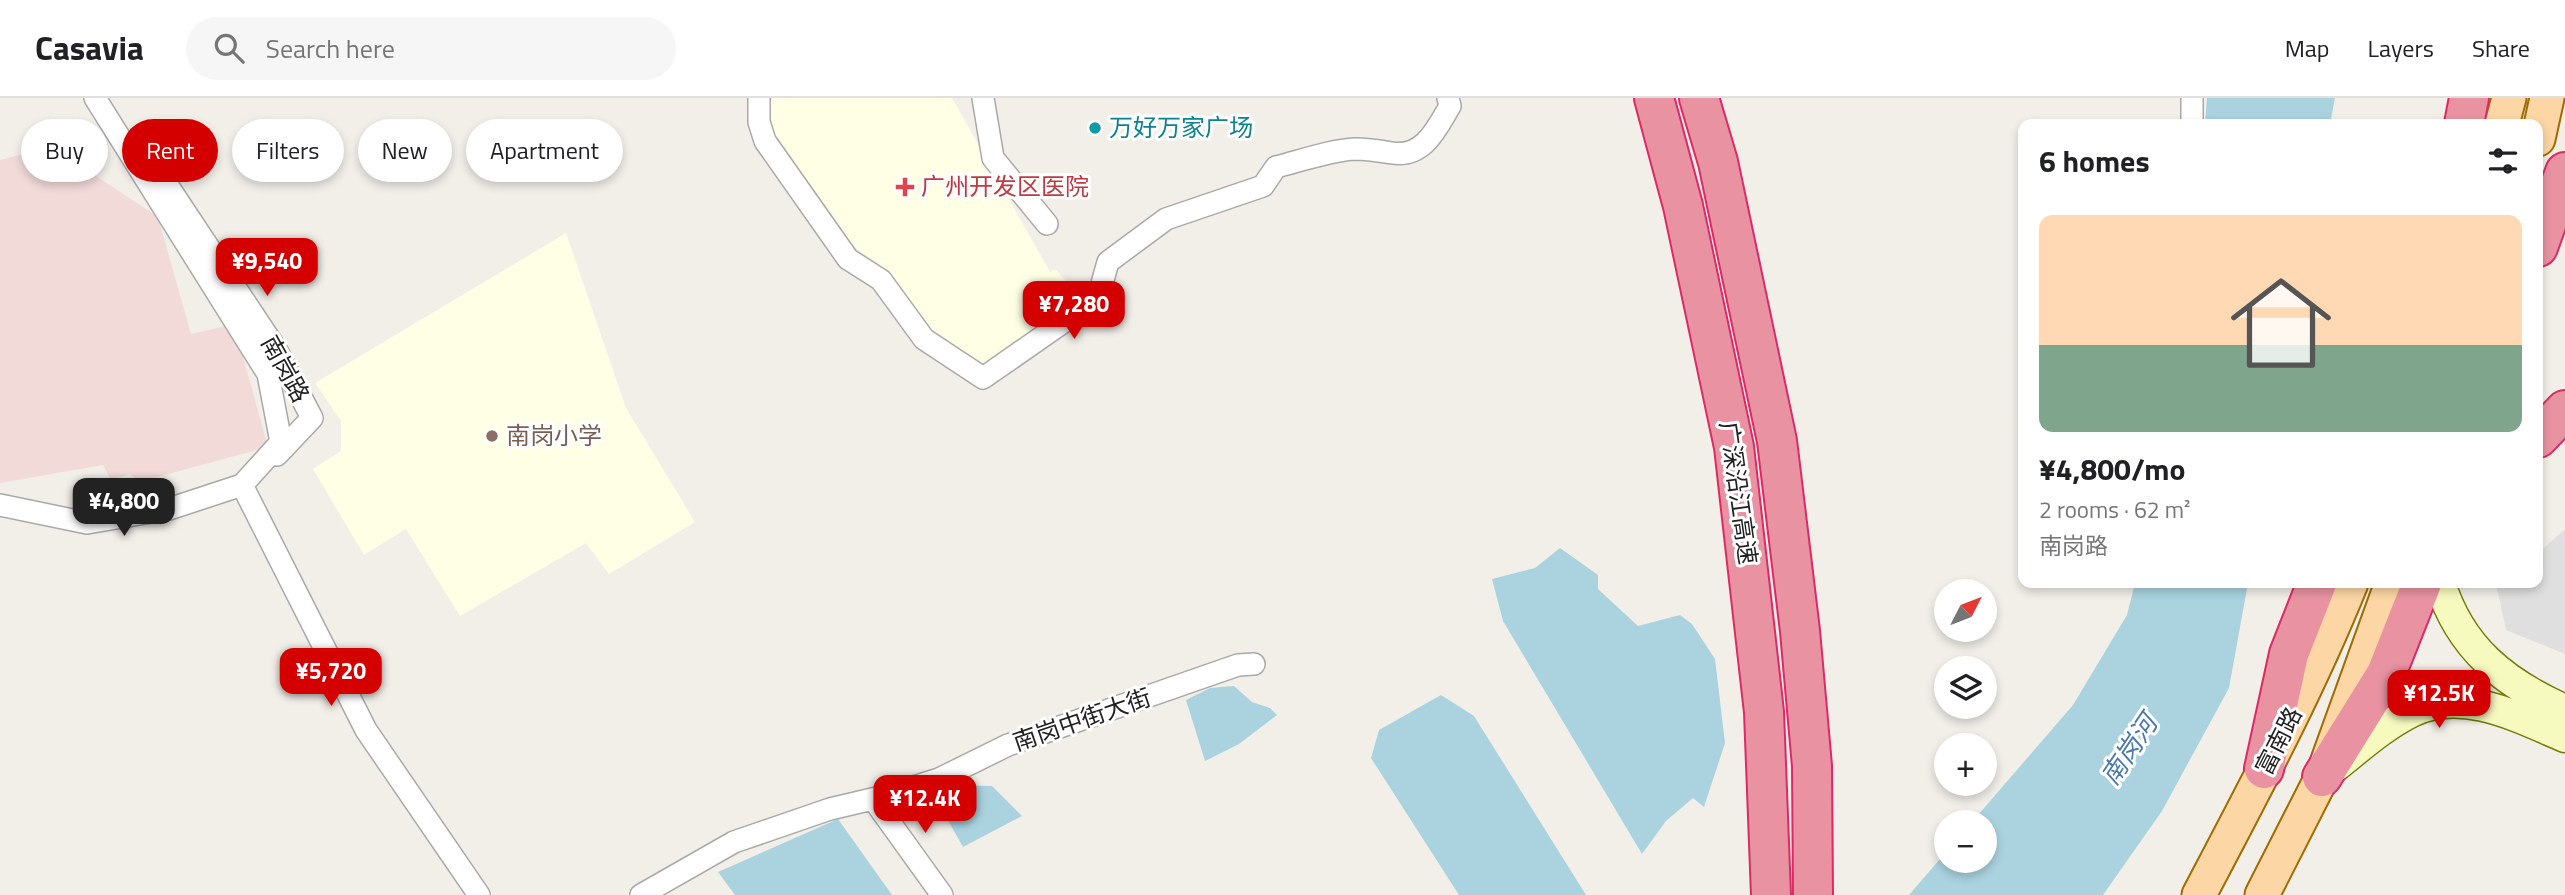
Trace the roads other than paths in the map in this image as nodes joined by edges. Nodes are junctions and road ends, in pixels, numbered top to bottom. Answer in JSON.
{"nodes":[{"id":1,"x":95,"y":98,"type":"edge"},
{"id":2,"x":110,"y":98,"type":"edge"},
{"id":3,"x":760,"y":98,"type":"edge"},
{"id":4,"x":983,"y":98,"type":"edge"},
{"id":5,"x":1448,"y":98,"type":"edge"},
{"id":6,"x":1654,"y":98,"type":"edge"},
{"id":7,"x":1699,"y":98,"type":"edge"},
{"id":8,"x":2192,"y":98,"type":"edge"},
{"id":9,"x":2469,"y":98,"type":"edge"},
{"id":10,"x":2509,"y":98,"type":"edge"},
{"id":11,"x":2547,"y":98,"type":"edge"},
{"id":12,"x":2192,"y":119,"type":"edge"},
{"id":13,"x":2465,"y":119,"type":"edge"},
{"id":14,"x":2503,"y":119,"type":"edge"},
{"id":15,"x":2542,"y":119,"type":"edge"},
{"id":16,"x":2565,"y":172,"type":"edge"},
{"id":17,"x":1047,"y":224,"type":"dead end"},
{"id":18,"x":2543,"y":233,"type":"edge"},
{"id":19,"x":2565,"y":410,"type":"edge"},
{"id":20,"x":2543,"y":433,"type":"edge"},
{"id":21,"x":243,"y":487,"type":"junction"},
{"id":22,"x":0,"y":505,"type":"edge"},
{"id":23,"x":2315,"y":588,"type":"edge"},
{"id":24,"x":2349,"y":588,"type":"edge"},
{"id":25,"x":2390,"y":588,"type":"edge"},
{"id":26,"x":2420,"y":588,"type":"edge"},
{"id":27,"x":2442,"y":588,"type":"edge"},
{"id":28,"x":1254,"y":664,"type":"dead end"},
{"id":29,"x":2565,"y":710,"type":"edge"},
{"id":30,"x":2565,"y":737,"type":"edge"},
{"id":31,"x":2264,"y":769,"type":"junction"},
{"id":32,"x":2322,"y":777,"type":"junction"},
{"id":33,"x":873,"y":799,"type":"junction"},
{"id":34,"x":479,"y":895,"type":"edge"},
{"id":35,"x":641,"y":895,"type":"edge"},
{"id":36,"x":942,"y":895,"type":"edge"},
{"id":37,"x":1771,"y":895,"type":"edge"},
{"id":38,"x":1813,"y":895,"type":"edge"},
{"id":39,"x":2199,"y":895,"type":"edge"},
{"id":40,"x":2262,"y":895,"type":"edge"}],
"edges":[{"from":1,"to":21,"type":"street","name":"南岗路"},
{"from":2,"to":21,"type":"street","name":"南岗路"},
{"from":3,"to":5,"type":"street"},
{"from":4,"to":17,"type":"street"},
{"from":6,"to":37,"type":"highway","name":"广深沿江高速"},
{"from":7,"to":38,"type":"highway","name":"广深沿江高速"},
{"from":8,"to":12,"type":"street"},
{"from":9,"to":13,"type":"highway"},
{"from":10,"to":14,"type":"main road"},
{"from":11,"to":15,"type":"main road"},
{"from":16,"to":18,"type":"highway"},
{"from":19,"to":20,"type":"highway"},
{"from":21,"to":22,"type":"street"},
{"from":21,"to":34,"type":"street"},
{"from":23,"to":31,"type":"highway"},
{"from":24,"to":31,"type":"main road","name":"富南路"},
{"from":25,"to":32,"type":"main road","name":"富南路"},
{"from":26,"to":32,"type":"highway"},
{"from":27,"to":29,"type":"street"},
{"from":28,"to":33,"type":"street","name":"南岗中街大街"},
{"from":30,"to":32,"type":"street"},
{"from":31,"to":39,"type":"main road","name":"富南路"},
{"from":32,"to":40,"type":"main road","name":"富南路"},
{"from":33,"to":35,"type":"street","name":"南岗中街大街"},
{"from":33,"to":36,"type":"street"}]}
